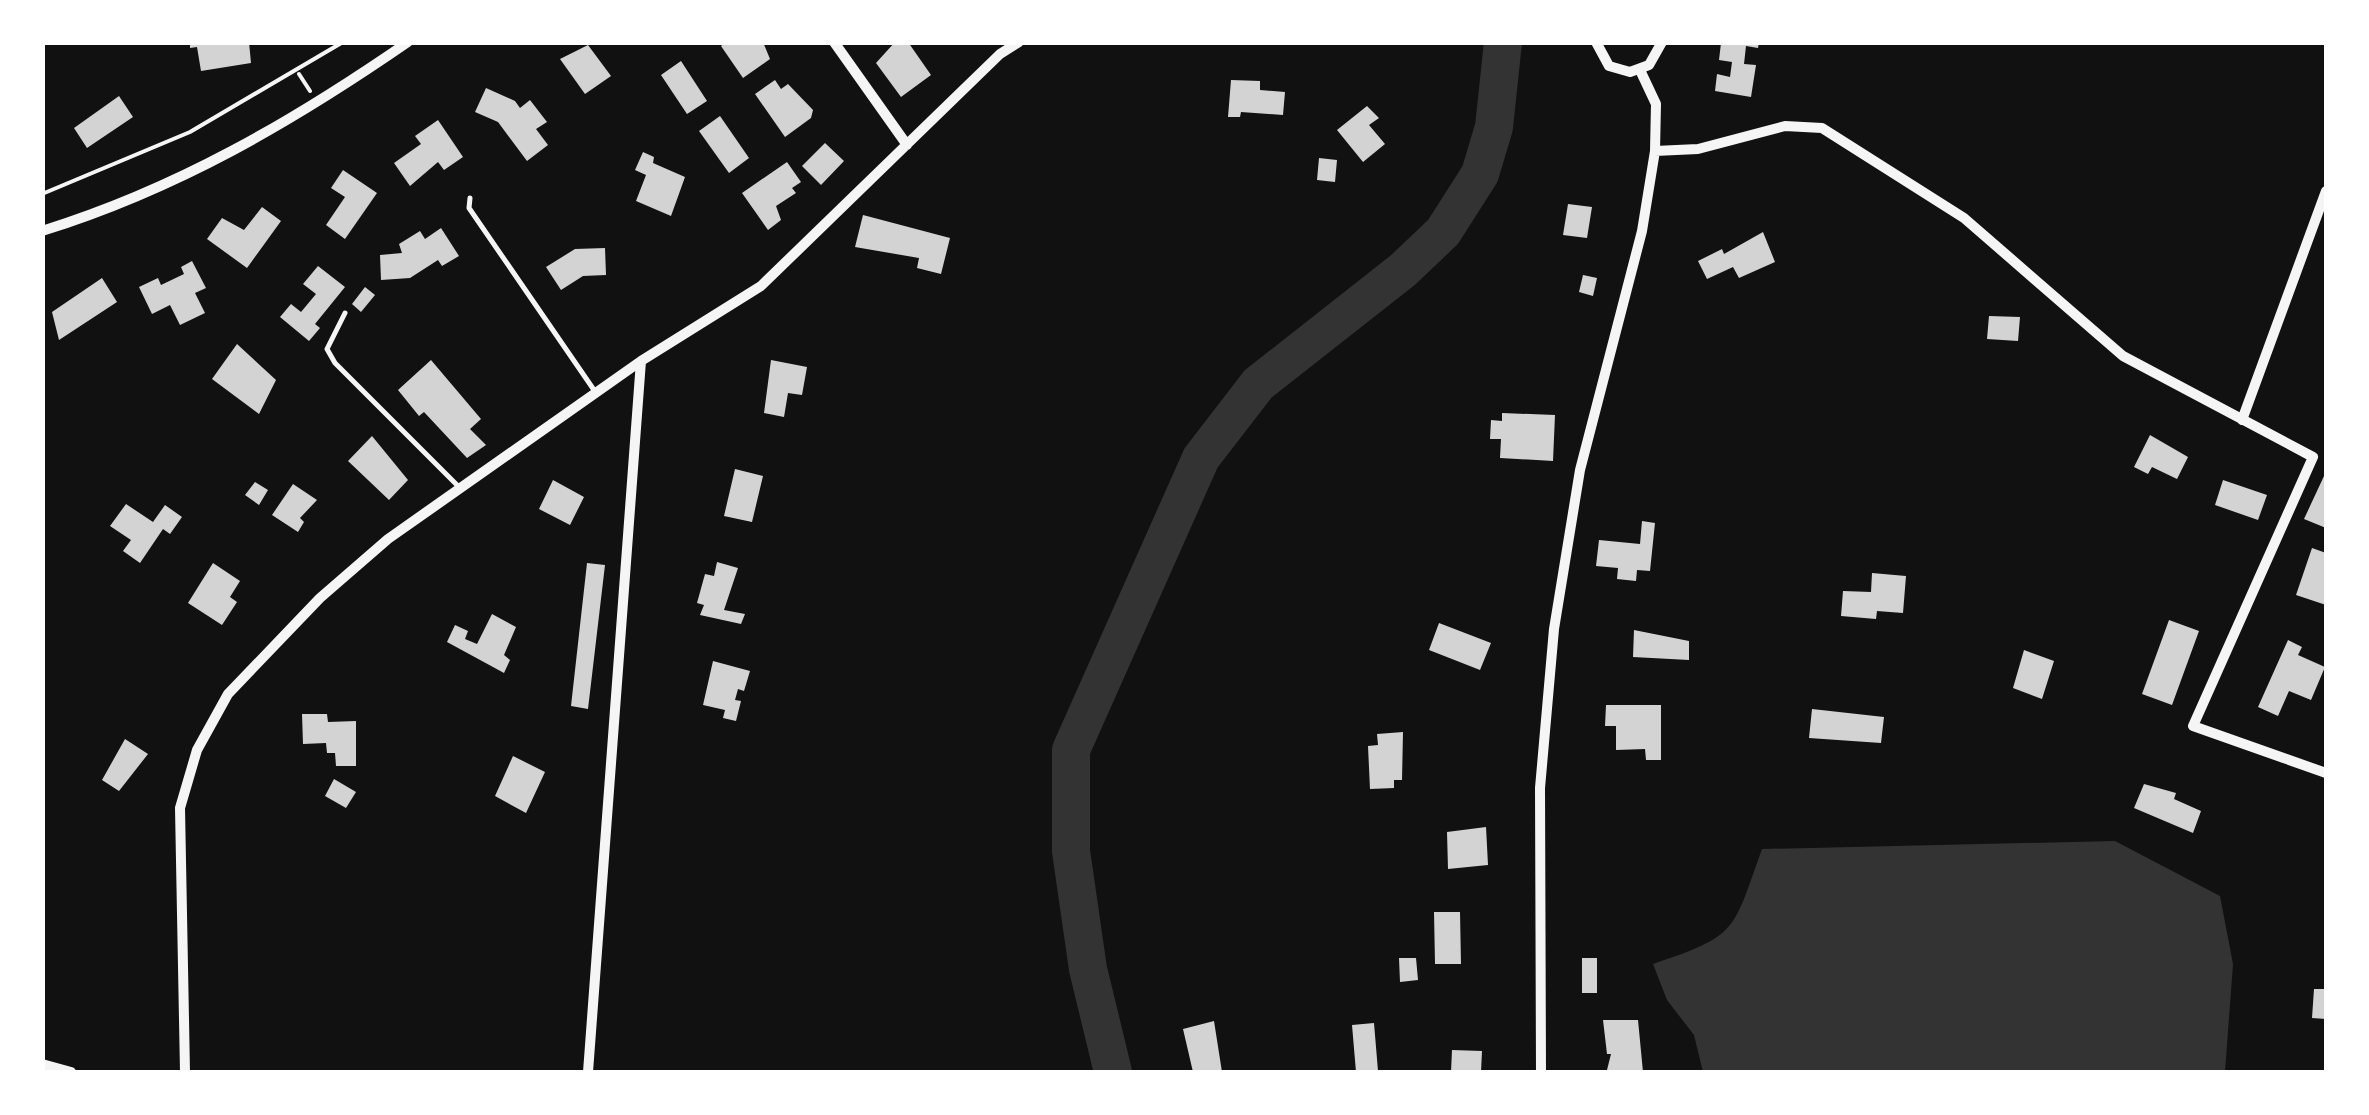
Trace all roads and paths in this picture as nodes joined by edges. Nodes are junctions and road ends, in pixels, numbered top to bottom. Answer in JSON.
{"nodes":[{"id":1,"x":344,"y":42,"type":"edge"},
{"id":2,"x":408,"y":42,"type":"edge"},
{"id":3,"x":834,"y":42,"type":"edge"},
{"id":4,"x":1019,"y":42,"type":"edge"},
{"id":5,"x":1596,"y":42,"type":"edge"},
{"id":6,"x":1662,"y":42,"type":"edge"},
{"id":7,"x":1640,"y":70,"type":"junction"},
{"id":8,"x":907,"y":145,"type":"junction"},
{"id":9,"x":1655,"y":151,"type":"junction"},
{"id":10,"x":2326,"y":192,"type":"edge"},
{"id":11,"x":42,"y":194,"type":"edge"},
{"id":12,"x":470,"y":198,"type":"dead end"},
{"id":13,"x":42,"y":231,"type":"edge"},
{"id":14,"x":345,"y":313,"type":"dead end"},
{"id":15,"x":642,"y":361,"type":"junction"},
{"id":16,"x":596,"y":393,"type":"junction"},
{"id":17,"x":2242,"y":420,"type":"junction"},
{"id":18,"x":2313,"y":457,"type":"junction"},
{"id":19,"x":2326,"y":459,"type":"edge"},
{"id":20,"x":460,"y":488,"type":"junction"},
{"id":21,"x":2326,"y":774,"type":"edge"},
{"id":22,"x":42,"y":1064,"type":"edge"},
{"id":23,"x":71,"y":1072,"type":"edge"},
{"id":24,"x":185,"y":1072,"type":"edge"},
{"id":25,"x":588,"y":1072,"type":"edge"},
{"id":26,"x":1541,"y":1072,"type":"edge"}],
"edges":[{"from":1,"to":11,"type":"path"},
{"from":2,"to":13,"type":"street"},
{"from":3,"to":8,"type":"street"},
{"from":4,"to":8,"type":"street"},
{"from":5,"to":7,"type":"street"},
{"from":6,"to":7,"type":"street"},
{"from":7,"to":9,"type":"street"},
{"from":8,"to":15,"type":"street"},
{"from":9,"to":17,"type":"street"},
{"from":9,"to":26,"type":"street"},
{"from":10,"to":17,"type":"street"},
{"from":12,"to":16,"type":"lane"},
{"from":14,"to":20,"type":"lane"},
{"from":15,"to":16,"type":"street"},
{"from":15,"to":25,"type":"street"},
{"from":16,"to":20,"type":"street"},
{"from":17,"to":18,"type":"street"},
{"from":18,"to":19,"type":"street"},
{"from":18,"to":21,"type":"street"},
{"from":20,"to":24,"type":"street"},
{"from":22,"to":23,"type":"street"}]}
